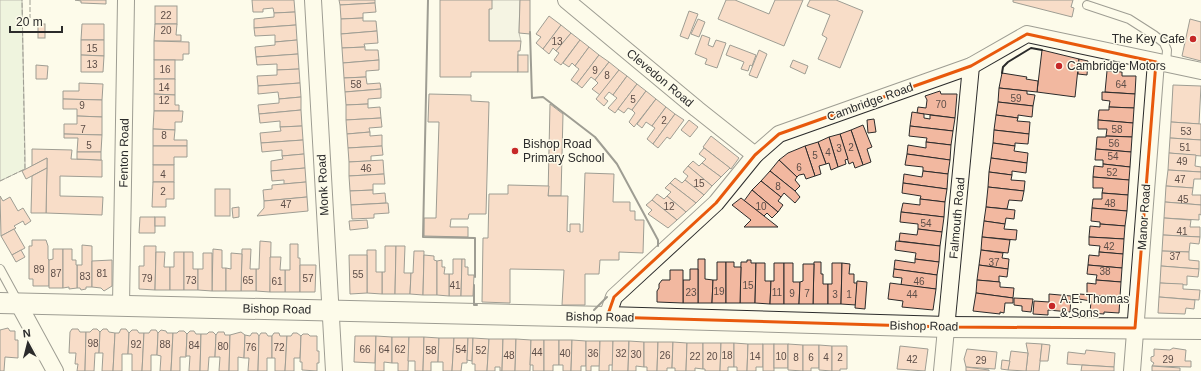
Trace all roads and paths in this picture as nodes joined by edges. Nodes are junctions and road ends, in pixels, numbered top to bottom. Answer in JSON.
{"nodes":[{"id":1,"x":126,"y":0,"type":"edge"},
{"id":2,"x":313,"y":0,"type":"edge"},
{"id":3,"x":566,"y":0,"type":"edge"},
{"id":4,"x":1086,"y":5,"type":"dead end"},
{"id":5,"x":1161,"y":63,"type":"junction"},
{"id":6,"x":971,"y":66,"type":"junction"},
{"id":7,"x":1201,"y":71,"type":"edge"},
{"id":8,"x":755,"y":155,"type":"junction"},
{"id":9,"x":0,"y":269,"type":"edge"},
{"id":10,"x":9,"y":303,"type":"edge"},
{"id":11,"x":121,"y":305,"type":"junction"},
{"id":12,"x":330,"y":310,"type":"junction"},
{"id":13,"x":607,"y":317,"type":"junction"},
{"id":14,"x":947,"y":327,"type":"junction"},
{"id":15,"x":1135,"y":328,"type":"junction"},
{"id":16,"x":1201,"y":329,"type":"edge"},
{"id":17,"x":55,"y":371,"type":"edge"},
{"id":18,"x":334,"y":371,"type":"edge"},
{"id":19,"x":942,"y":371,"type":"edge"},
{"id":20,"x":1132,"y":371,"type":"edge"}],
"edges":[{"from":1,"to":11,"type":"street","name":"Fenton Road"},
{"from":2,"to":12,"type":"street","name":"Monk Road"},
{"from":3,"to":8,"type":"street","name":"Clevedon Road"},
{"from":4,"to":5,"type":"lane"},
{"from":5,"to":6,"type":"street","name":"Cambridge Road"},
{"from":5,"to":7,"type":"street","name":"Cambridge Road"},
{"from":5,"to":15,"type":"street","name":"Manor Road"},
{"from":6,"to":8,"type":"street","name":"Cambridge Road"},
{"from":6,"to":14,"type":"street","name":"Falmouth Road"},
{"from":8,"to":13,"type":"street","name":"Cambridge Road"},
{"from":9,"to":10,"type":"lane"},
{"from":10,"to":11,"type":"street","name":"Bishop Road"},
{"from":10,"to":17,"type":"street"},
{"from":11,"to":12,"type":"street","name":"Bishop Road"},
{"from":12,"to":13,"type":"street","name":"Bishop Road"},
{"from":12,"to":18,"type":"street","name":"Monk Road"},
{"from":13,"to":14,"type":"street","name":"Bishop Road"},
{"from":14,"to":15,"type":"street","name":"Bishop Road"},
{"from":14,"to":19,"type":"street","name":"Falmouth Road"},
{"from":15,"to":16,"type":"street","name":"Bishop Road"},
{"from":15,"to":20,"type":"street","name":"Manor Road"}]}
